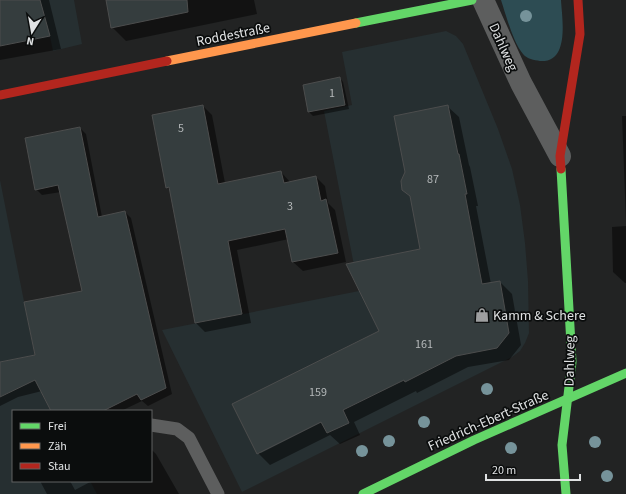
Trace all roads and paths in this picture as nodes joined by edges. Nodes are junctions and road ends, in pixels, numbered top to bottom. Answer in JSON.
{"nodes":[{"id":1,"x":472,"y":0,"type":"edge"},
{"id":2,"x":483,"y":0,"type":"edge"},
{"id":3,"x":578,"y":0,"type":"edge"},
{"id":4,"x":0,"y":95,"type":"edge"},
{"id":5,"x":560,"y":156,"type":"junction"},
{"id":6,"x":626,"y":373,"type":"edge"},
{"id":7,"x":568,"y":399,"type":"junction"},
{"id":8,"x":152,"y":425,"type":"edge"},
{"id":9,"x":218,"y":494,"type":"edge"},
{"id":10,"x":363,"y":494,"type":"edge"},
{"id":11,"x":566,"y":494,"type":"edge"}],
"edges":[{"from":1,"to":4,"type":"street","name":"Roddestraße"},
{"from":2,"to":5,"type":"street","name":"Dahlweg"},
{"from":3,"to":5,"type":"street","name":"Dahlweg"},
{"from":5,"to":7,"type":"street","name":"Dahlweg"},
{"from":6,"to":7,"type":"street","name":"Friedrich-Ebert-Straße"},
{"from":7,"to":10,"type":"street","name":"Friedrich-Ebert-Straße"},
{"from":7,"to":11,"type":"street","name":"Dahlweg"},
{"from":8,"to":9,"type":"lane"}]}
